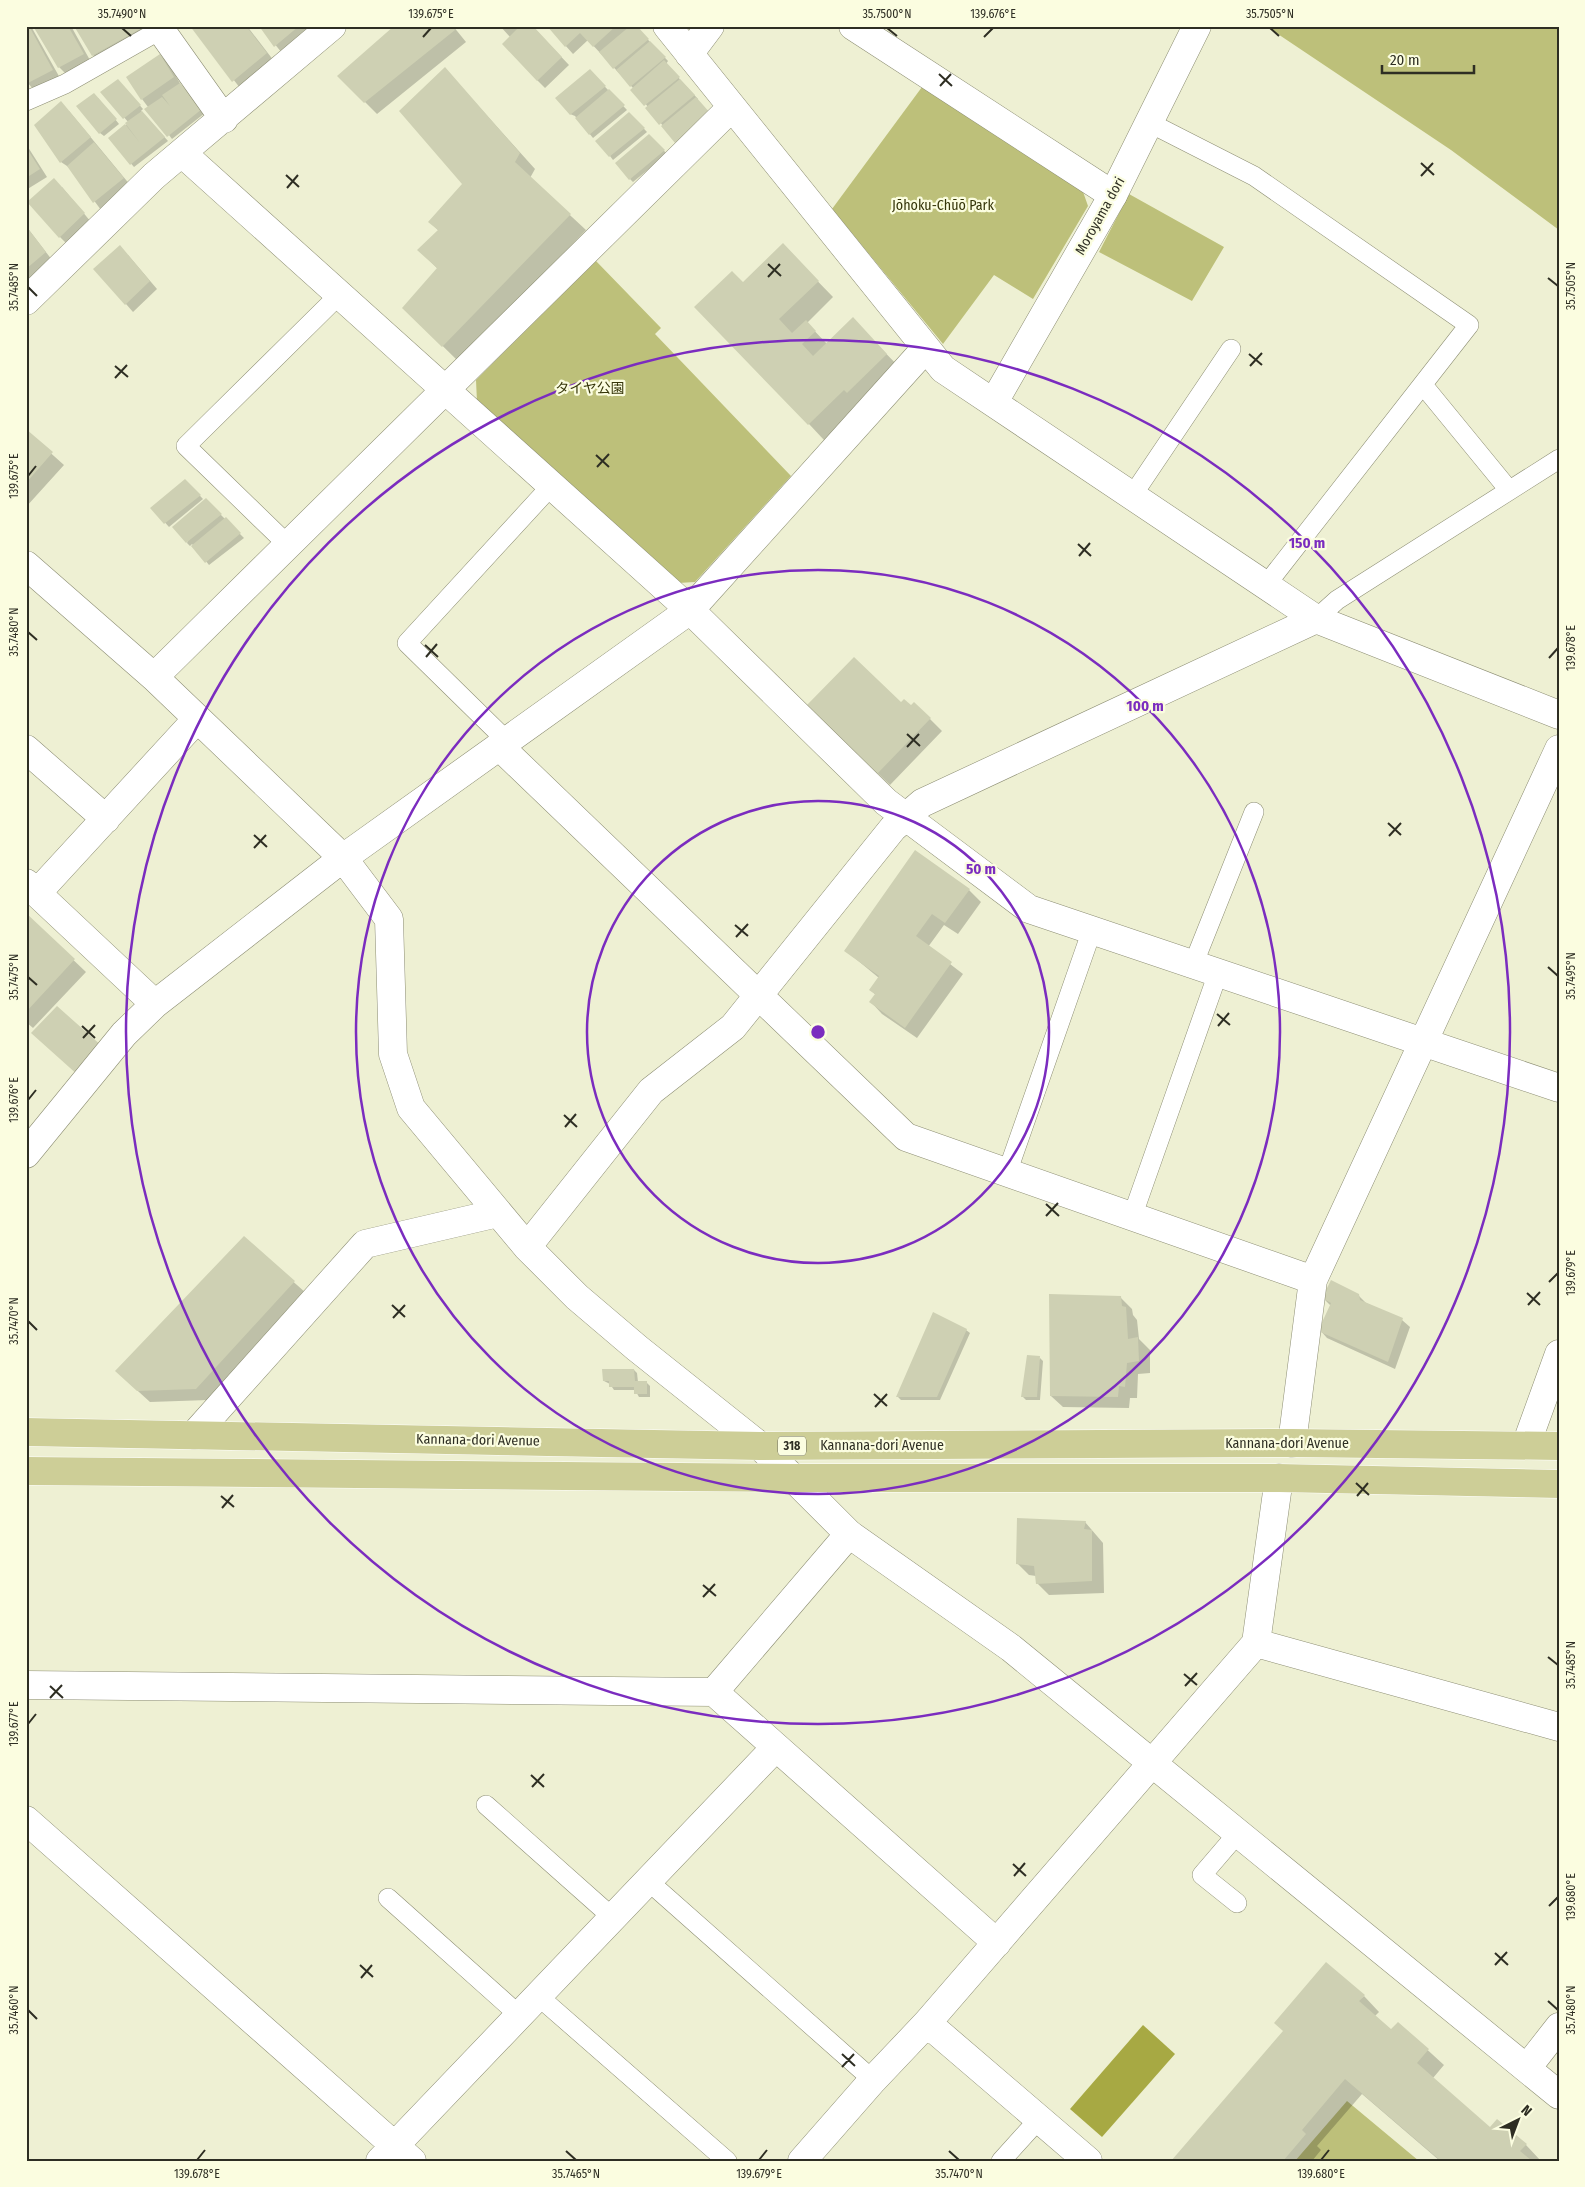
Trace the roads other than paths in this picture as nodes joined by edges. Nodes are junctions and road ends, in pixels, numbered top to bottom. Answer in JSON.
{"nodes":[{"id":1,"x":332,"y":26,"type":"edge"},
{"id":2,"x":667,"y":26,"type":"edge"},
{"id":3,"x":710,"y":26,"type":"edge"},
{"id":4,"x":854,"y":26,"type":"edge"},
{"id":5,"x":1197,"y":26,"type":"edge"},
{"id":6,"x":162,"y":28,"type":"edge"},
{"id":7,"x":689,"y":54,"type":"junction"},
{"id":8,"x":26,"y":101,"type":"edge"},
{"id":9,"x":732,"y":107,"type":"junction"},
{"id":10,"x":224,"y":119,"type":"junction"},
{"id":11,"x":1148,"y":122,"type":"junction"},
{"id":12,"x":182,"y":153,"type":"junction"},
{"id":13,"x":1113,"y":195,"type":"junction"},
{"id":14,"x":339,"y":294,"type":"junction"},
{"id":15,"x":26,"y":301,"type":"edge"},
{"id":16,"x":926,"y":348,"type":"junction"},
{"id":17,"x":1231,"y":349,"type":"dead end"},
{"id":18,"x":1423,"y":385,"type":"junction"},
{"id":19,"x":446,"y":390,"type":"junction"},
{"id":20,"x":994,"y":402,"type":"junction"},
{"id":21,"x":1559,"y":459,"type":"edge"},
{"id":22,"x":552,"y":485,"type":"junction"},
{"id":23,"x":1509,"y":490,"type":"junction"},
{"id":24,"x":1132,"y":496,"type":"junction"},
{"id":25,"x":288,"y":545,"type":"junction"},
{"id":26,"x":26,"y":565,"type":"edge"},
{"id":27,"x":1266,"y":585,"type":"junction"},
{"id":28,"x":690,"y":610,"type":"junction"},
{"id":29,"x":1316,"y":619,"type":"junction"},
{"id":30,"x":154,"y":677,"type":"junction"},
{"id":31,"x":1559,"y":715,"type":"edge"},
{"id":32,"x":197,"y":719,"type":"junction"},
{"id":33,"x":503,"y":744,"type":"junction"},
{"id":34,"x":26,"y":749,"type":"edge"},
{"id":35,"x":1559,"y":750,"type":"edge"},
{"id":36,"x":1254,"y":812,"type":"dead end"},
{"id":37,"x":904,"y":817,"type":"junction"},
{"id":38,"x":106,"y":819,"type":"junction"},
{"id":39,"x":343,"y":858,"type":"junction"},
{"id":40,"x":32,"y":888,"type":"edge"},
{"id":41,"x":1092,"y":930,"type":"junction"},
{"id":42,"x":1205,"y":969,"type":"junction"},
{"id":43,"x":759,"y":997,"type":"junction"},
{"id":44,"x":156,"y":1004,"type":"junction"},
{"id":45,"x":1424,"y":1043,"type":"junction"},
{"id":46,"x":1559,"y":1088,"type":"edge"},
{"id":47,"x":26,"y":1154,"type":"edge"},
{"id":48,"x":1006,"y":1173,"type":"junction"},
{"id":49,"x":498,"y":1213,"type":"junction"},
{"id":50,"x":1132,"y":1217,"type":"junction"},
{"id":51,"x":527,"y":1247,"type":"junction"},
{"id":52,"x":1313,"y":1280,"type":"junction"},
{"id":53,"x":1559,"y":1354,"type":"edge"},
{"id":54,"x":26,"y":1432,"type":"edge"},
{"id":55,"x":194,"y":1434,"type":"junction"},
{"id":56,"x":1292,"y":1443,"type":"junction"},
{"id":57,"x":1526,"y":1445,"type":"junction"},
{"id":58,"x":760,"y":1446,"type":"junction"},
{"id":59,"x":1559,"y":1446,"type":"edge"},
{"id":60,"x":26,"y":1471,"type":"edge"},
{"id":61,"x":793,"y":1478,"type":"junction"},
{"id":62,"x":1279,"y":1478,"type":"junction"},
{"id":63,"x":1559,"y":1484,"type":"edge"},
{"id":64,"x":849,"y":1534,"type":"junction"},
{"id":65,"x":1256,"y":1643,"type":"junction"},
{"id":66,"x":26,"y":1686,"type":"edge"},
{"id":67,"x":714,"y":1692,"type":"junction"},
{"id":68,"x":1559,"y":1727,"type":"edge"},
{"id":69,"x":776,"y":1747,"type":"junction"},
{"id":70,"x":1152,"y":1763,"type":"junction"},
{"id":71,"x":486,"y":1805,"type":"dead end"},
{"id":72,"x":26,"y":1820,"type":"edge"},
{"id":73,"x":1238,"y":1833,"type":"junction"},
{"id":74,"x":647,"y":1880,"type":"junction"},
{"id":75,"x":388,"y":1898,"type":"dead end"},
{"id":76,"x":1237,"y":1903,"type":"dead end"},
{"id":77,"x":612,"y":1917,"type":"junction"},
{"id":78,"x":997,"y":1942,"type":"junction"},
{"id":79,"x":528,"y":2005,"type":"junction"},
{"id":80,"x":927,"y":2023,"type":"junction"},
{"id":81,"x":1559,"y":2027,"type":"edge"},
{"id":82,"x":1527,"y":2068,"type":"junction"},
{"id":83,"x":873,"y":2080,"type":"junction"},
{"id":84,"x":1559,"y":2095,"type":"edge"},
{"id":85,"x":1039,"y":2119,"type":"junction"},
{"id":86,"x":395,"y":2156,"type":"edge"},
{"id":87,"x":727,"y":2161,"type":"edge"},
{"id":88,"x":802,"y":2161,"type":"edge"},
{"id":89,"x":1001,"y":2161,"type":"edge"},
{"id":90,"x":1088,"y":2161,"type":"edge"}],
"edges":[{"from":1,"to":10,"type":"street"},
{"from":2,"to":7,"type":"street"},
{"from":3,"to":7,"type":"street"},
{"from":4,"to":13,"type":"street"},
{"from":5,"to":11,"type":"street","name":"Moroyama dori"},
{"from":6,"to":8,"type":"lane"},
{"from":6,"to":10,"type":"street"},
{"from":7,"to":9,"type":"street"},
{"from":9,"to":16,"type":"street"},
{"from":9,"to":19,"type":"street"},
{"from":10,"to":12,"type":"street"},
{"from":11,"to":13,"type":"street","name":"Moroyama dori"},
{"from":11,"to":18,"type":"lane"},
{"from":12,"to":14,"type":"street"},
{"from":12,"to":15,"type":"street"},
{"from":13,"to":20,"type":"street","name":"Moroyama dori"},
{"from":14,"to":19,"type":"street"},
{"from":14,"to":25,"type":"lane"},
{"from":16,"to":20,"type":"street"},
{"from":16,"to":28,"type":"street"},
{"from":17,"to":24,"type":"lane"},
{"from":18,"to":23,"type":"lane"},
{"from":18,"to":27,"type":"lane"},
{"from":19,"to":22,"type":"street"},
{"from":19,"to":25,"type":"street"},
{"from":20,"to":24,"type":"street"},
{"from":21,"to":23,"type":"lane"},
{"from":22,"to":28,"type":"street"},
{"from":22,"to":33,"type":"lane"},
{"from":23,"to":29,"type":"lane"},
{"from":24,"to":27,"type":"street"},
{"from":25,"to":30,"type":"street"},
{"from":26,"to":30,"type":"street"},
{"from":27,"to":29,"type":"street"},
{"from":28,"to":33,"type":"street"},
{"from":28,"to":37,"type":"street"},
{"from":29,"to":31,"type":"street"},
{"from":29,"to":37,"type":"street"},
{"from":30,"to":32,"type":"street"},
{"from":32,"to":38,"type":"street"},
{"from":32,"to":39,"type":"street"},
{"from":33,"to":39,"type":"street"},
{"from":33,"to":43,"type":"street"},
{"from":34,"to":38,"type":"street"},
{"from":35,"to":45,"type":"street"},
{"from":36,"to":42,"type":"lane"},
{"from":37,"to":41,"type":"street"},
{"from":37,"to":43,"type":"street"},
{"from":38,"to":40,"type":"street"},
{"from":39,"to":44,"type":"street"},
{"from":39,"to":49,"type":"street"},
{"from":40,"to":44,"type":"street"},
{"from":41,"to":42,"type":"street"},
{"from":41,"to":48,"type":"lane"},
{"from":42,"to":45,"type":"street"},
{"from":42,"to":50,"type":"lane"},
{"from":43,"to":48,"type":"street"},
{"from":43,"to":51,"type":"street"},
{"from":44,"to":47,"type":"street"},
{"from":45,"to":46,"type":"street"},
{"from":45,"to":52,"type":"street"},
{"from":48,"to":50,"type":"street"},
{"from":49,"to":51,"type":"street"},
{"from":49,"to":55,"type":"street"},
{"from":50,"to":52,"type":"street"},
{"from":51,"to":58,"type":"street"},
{"from":52,"to":56,"type":"street"},
{"from":53,"to":57,"type":"street"},
{"from":54,"to":55,"type":"main road","name":"Kannana-dori Avenue","number":"318"},
{"from":55,"to":58,"type":"main road","name":"Kannana-dori Avenue","number":"318"},
{"from":56,"to":57,"type":"main road","name":"Kannana-dori Avenue","number":"318"},
{"from":56,"to":58,"type":"main road","name":"Kannana-dori Avenue","number":"318"},
{"from":57,"to":59,"type":"main road","name":"Kannana-dori Avenue","number":"318"},
{"from":58,"to":61,"type":"street"},
{"from":60,"to":61,"type":"main road"},
{"from":61,"to":62,"type":"main road"},
{"from":61,"to":64,"type":"street"},
{"from":62,"to":63,"type":"main road"},
{"from":62,"to":65,"type":"street"},
{"from":64,"to":67,"type":"street"},
{"from":64,"to":70,"type":"street"},
{"from":65,"to":68,"type":"street"},
{"from":65,"to":70,"type":"street"},
{"from":66,"to":67,"type":"street"},
{"from":67,"to":69,"type":"street"},
{"from":69,"to":74,"type":"street"},
{"from":69,"to":78,"type":"street"},
{"from":70,"to":73,"type":"street"},
{"from":70,"to":78,"type":"street"},
{"from":71,"to":77,"type":"lane"},
{"from":72,"to":86,"type":"street"},
{"from":73,"to":76,"type":"lane"},
{"from":73,"to":82,"type":"street"},
{"from":74,"to":77,"type":"street"},
{"from":74,"to":83,"type":"lane"},
{"from":75,"to":79,"type":"lane"},
{"from":77,"to":79,"type":"street"},
{"from":78,"to":80,"type":"street"},
{"from":79,"to":86,"type":"street"},
{"from":79,"to":87,"type":"lane"},
{"from":80,"to":83,"type":"street"},
{"from":80,"to":85,"type":"street"},
{"from":81,"to":82,"type":"street"},
{"from":82,"to":84,"type":"street"},
{"from":83,"to":88,"type":"street"},
{"from":85,"to":89,"type":"lane"},
{"from":85,"to":90,"type":"street"}]}
